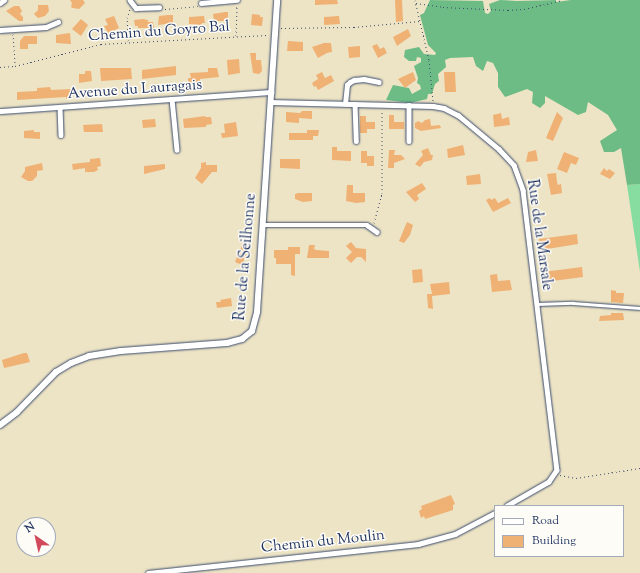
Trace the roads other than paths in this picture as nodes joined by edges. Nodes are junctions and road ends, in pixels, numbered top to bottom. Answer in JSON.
{"nodes":[{"id":1,"x":4,"y":0,"type":"edge"},
{"id":2,"x":130,"y":0,"type":"edge"},
{"id":3,"x":237,"y":0,"type":"edge"},
{"id":4,"x":277,"y":0,"type":"edge"},
{"id":5,"x":0,"y":3,"type":"edge"},
{"id":6,"x":201,"y":3,"type":"road end"},
{"id":7,"x":159,"y":7,"type":"road end"},
{"id":8,"x":58,"y":22,"type":"dead end"},
{"id":9,"x":0,"y":30,"type":"edge"},
{"id":10,"x":379,"y":82,"type":"dead end"},
{"id":11,"x":271,"y":92,"type":"junction"},
{"id":12,"x":172,"y":99,"type":"junction"},
{"id":13,"x":270,"y":102,"type":"junction"},
{"id":14,"x":345,"y":104,"type":"junction"},
{"id":15,"x":355,"y":104,"type":"junction"},
{"id":16,"x":409,"y":105,"type":"junction"},
{"id":17,"x":60,"y":107,"type":"junction"},
{"id":18,"x":0,"y":111,"type":"edge"},
{"id":19,"x":61,"y":135,"type":"dead end"},
{"id":20,"x":356,"y":141,"type":"dead end"},
{"id":21,"x":409,"y":141,"type":"dead end"},
{"id":22,"x":177,"y":150,"type":"dead end"},
{"id":23,"x":263,"y":225,"type":"junction"},
{"id":24,"x":377,"y":232,"type":"dead end"},
{"id":25,"x":537,"y":304,"type":"junction"},
{"id":26,"x":640,"y":308,"type":"edge"},
{"id":27,"x":0,"y":424,"type":"edge"},
{"id":28,"x":509,"y":505,"type":"edge"},
{"id":29,"x":494,"y":514,"type":"edge"},
{"id":30,"x":148,"y":573,"type":"edge"}],
"edges":[{"from":1,"to":5,"type":"street"},
{"from":2,"to":7,"type":"street"},
{"from":3,"to":6,"type":"street"},
{"from":4,"to":11,"type":"street","name":"Rue de la Seilhonne"},
{"from":8,"to":9,"type":"street"},
{"from":10,"to":14,"type":"street"},
{"from":11,"to":12,"type":"street","name":"Avenue du Lauragais"},
{"from":11,"to":13,"type":"street","name":"Rue de la Seilhonne"},
{"from":12,"to":17,"type":"street","name":"Avenue du Lauragais"},
{"from":12,"to":22,"type":"street"},
{"from":13,"to":14,"type":"street","name":"Rue de la Marsale"},
{"from":13,"to":23,"type":"street","name":"Rue de la Seilhonne"},
{"from":14,"to":15,"type":"street","name":"Rue de la Marsale"},
{"from":15,"to":16,"type":"street","name":"Rue de la Marsale"},
{"from":15,"to":20,"type":"street"},
{"from":16,"to":21,"type":"street"},
{"from":16,"to":25,"type":"street","name":"Rue de la Marsale"},
{"from":17,"to":18,"type":"street","name":"Avenue du Lauragais"},
{"from":17,"to":19,"type":"street"},
{"from":23,"to":24,"type":"street"},
{"from":23,"to":27,"type":"street","name":"Rue de la Seilhonne"},
{"from":25,"to":26,"type":"lane"},
{"from":25,"to":28,"type":"street","name":"Rue de la Marsale"},
{"from":29,"to":30,"type":"street","name":"Chemin du Moulin"}]}
